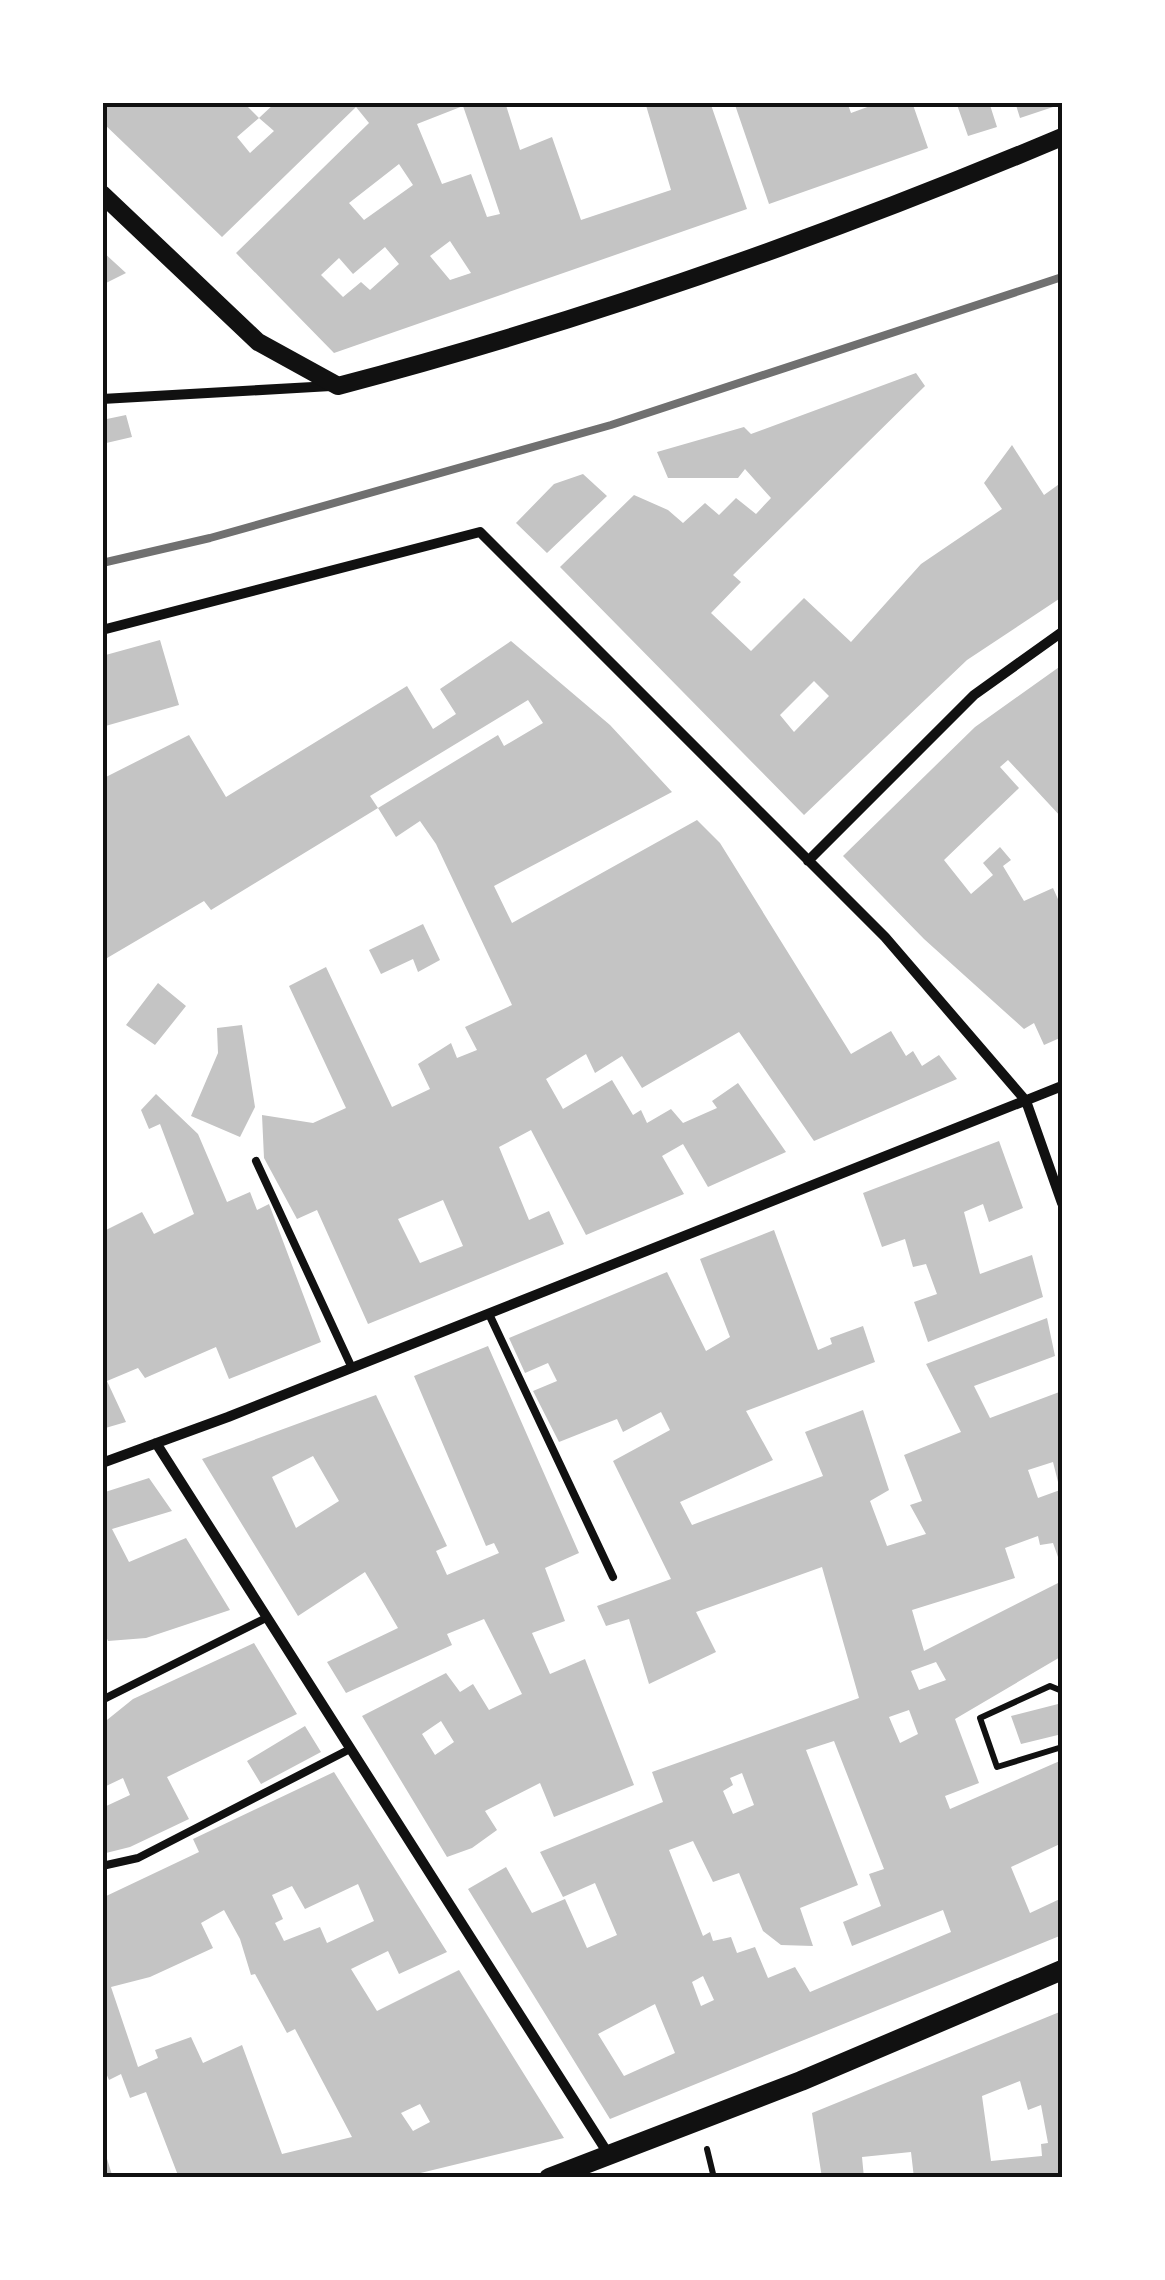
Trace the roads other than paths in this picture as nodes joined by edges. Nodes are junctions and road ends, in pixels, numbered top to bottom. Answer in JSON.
{"nodes":[{"id":1,"x":1062,"y":138,"type":"edge"},
{"id":2,"x":102,"y":194,"type":"edge"},
{"id":3,"x":338,"y":386,"type":"junction"},
{"id":4,"x":102,"y":399,"type":"edge"},
{"id":5,"x":102,"y":630,"type":"edge"},
{"id":6,"x":1062,"y":632,"type":"edge"},
{"id":7,"x":808,"y":861,"type":"junction"},
{"id":8,"x":1062,"y":1086,"type":"edge"},
{"id":9,"x":1026,"y":1101,"type":"junction"},
{"id":10,"x":256,"y":1161,"type":"dead end"},
{"id":11,"x":1062,"y":1204,"type":"edge"},
{"id":12,"x":489,"y":1314,"type":"junction"},
{"id":13,"x":352,"y":1368,"type":"junction"},
{"id":14,"x":156,"y":1443,"type":"junction"},
{"id":15,"x":102,"y":1463,"type":"edge"},
{"id":16,"x":613,"y":1577,"type":"dead end"},
{"id":17,"x":266,"y":1618,"type":"junction"},
{"id":18,"x":102,"y":1700,"type":"edge"},
{"id":19,"x":350,"y":1749,"type":"junction"},
{"id":20,"x":102,"y":1866,"type":"edge"},
{"id":21,"x":1062,"y":1970,"type":"edge"},
{"id":22,"x":609,"y":2155,"type":"junction"},
{"id":23,"x":575,"y":2174,"type":"edge"},
{"id":24,"x":548,"y":2178,"type":"edge"}],
"edges":[{"from":1,"to":3,"type":"street"},
{"from":2,"to":3,"type":"street"},
{"from":3,"to":4,"type":"street"},
{"from":5,"to":7,"type":"street"},
{"from":6,"to":7,"type":"street"},
{"from":7,"to":9,"type":"street"},
{"from":8,"to":9,"type":"street"},
{"from":9,"to":11,"type":"street"},
{"from":9,"to":12,"type":"street"},
{"from":10,"to":13,"type":"lane"},
{"from":12,"to":13,"type":"street"},
{"from":12,"to":16,"type":"lane"},
{"from":13,"to":14,"type":"street"},
{"from":14,"to":15,"type":"street"},
{"from":14,"to":17,"type":"street"},
{"from":17,"to":18,"type":"lane"},
{"from":17,"to":19,"type":"street"},
{"from":19,"to":20,"type":"lane"},
{"from":19,"to":22,"type":"street"},
{"from":21,"to":22,"type":"main road"},
{"from":22,"to":23,"type":"main road"},
{"from":23,"to":24,"type":"main road"}]}
